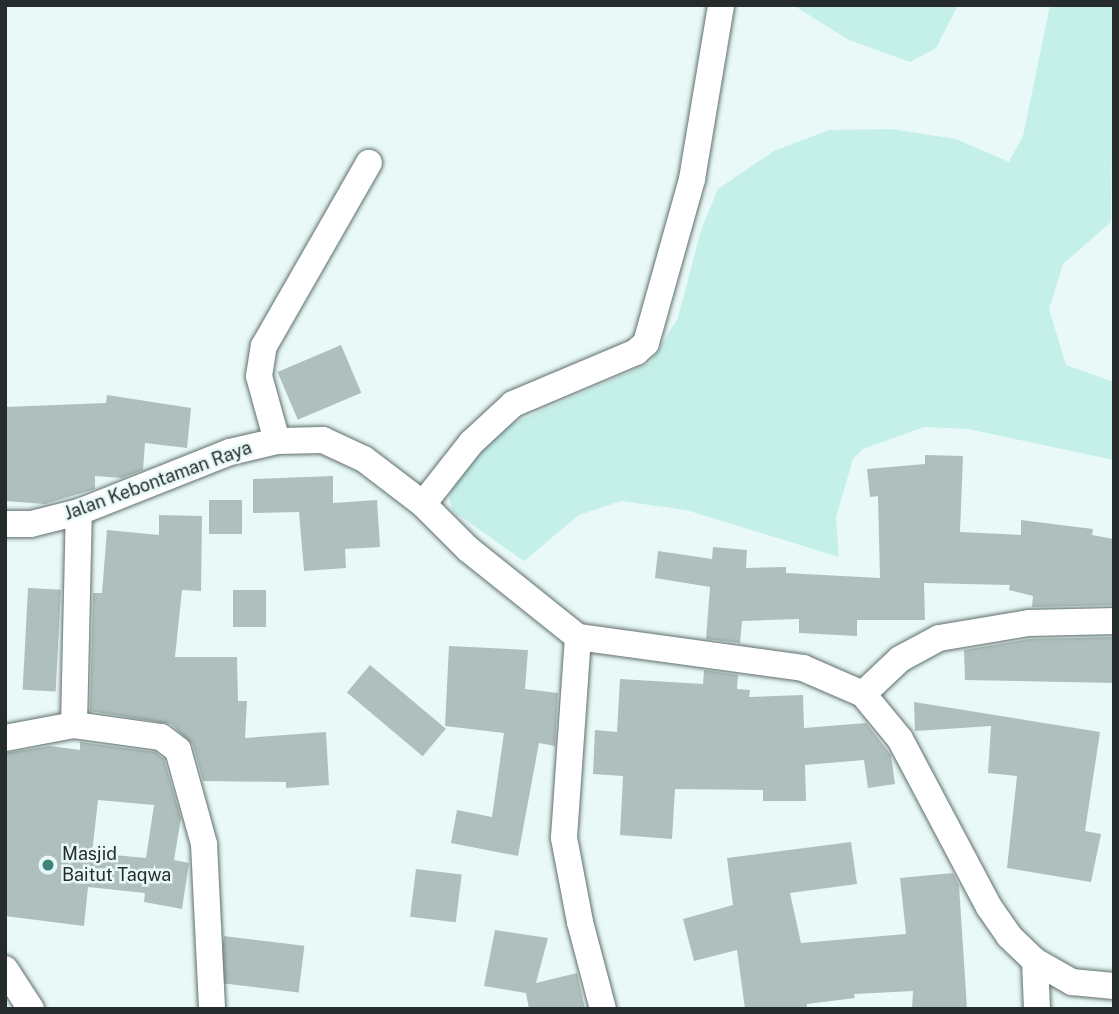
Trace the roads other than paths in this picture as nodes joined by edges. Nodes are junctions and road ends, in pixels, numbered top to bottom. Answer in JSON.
{"nodes":[{"id":1,"x":721,"y":5,"type":"edge"},
{"id":2,"x":369,"y":163,"type":"dead end"},
{"id":3,"x":277,"y":441,"type":"junction"},
{"id":4,"x":423,"y":504,"type":"junction"},
{"id":5,"x":79,"y":512,"type":"junction"},
{"id":6,"x":5,"y":524,"type":"edge"},
{"id":7,"x":1114,"y":621,"type":"edge"},
{"id":8,"x":578,"y":637,"type":"junction"},
{"id":9,"x":863,"y":694,"type":"junction"},
{"id":10,"x":74,"y":725,"type":"junction"},
{"id":11,"x":5,"y":738,"type":"edge"},
{"id":12,"x":1035,"y":961,"type":"junction"},
{"id":13,"x":5,"y":969,"type":"edge"},
{"id":14,"x":1114,"y":986,"type":"edge"},
{"id":15,"x":31,"y":1009,"type":"edge"},
{"id":16,"x":212,"y":1009,"type":"edge"},
{"id":17,"x":603,"y":1009,"type":"edge"},
{"id":18,"x":1037,"y":1009,"type":"edge"}],
"edges":[{"from":1,"to":4,"type":"street"},
{"from":2,"to":3,"type":"street"},
{"from":3,"to":4,"type":"street","name":"Jalan Kebontaman Raya"},
{"from":3,"to":5,"type":"street","name":"Jalan Kebontaman Raya"},
{"from":4,"to":8,"type":"street","name":"Jalan Kebontaman Raya"},
{"from":5,"to":6,"type":"street","name":"Jalan Kebontaman Raya"},
{"from":5,"to":10,"type":"street"},
{"from":7,"to":9,"type":"street"},
{"from":8,"to":9,"type":"street"},
{"from":8,"to":17,"type":"street"},
{"from":9,"to":12,"type":"street"},
{"from":10,"to":11,"type":"street"},
{"from":10,"to":16,"type":"street"},
{"from":12,"to":14,"type":"street"},
{"from":12,"to":18,"type":"street"},
{"from":13,"to":15,"type":"street"}]}
